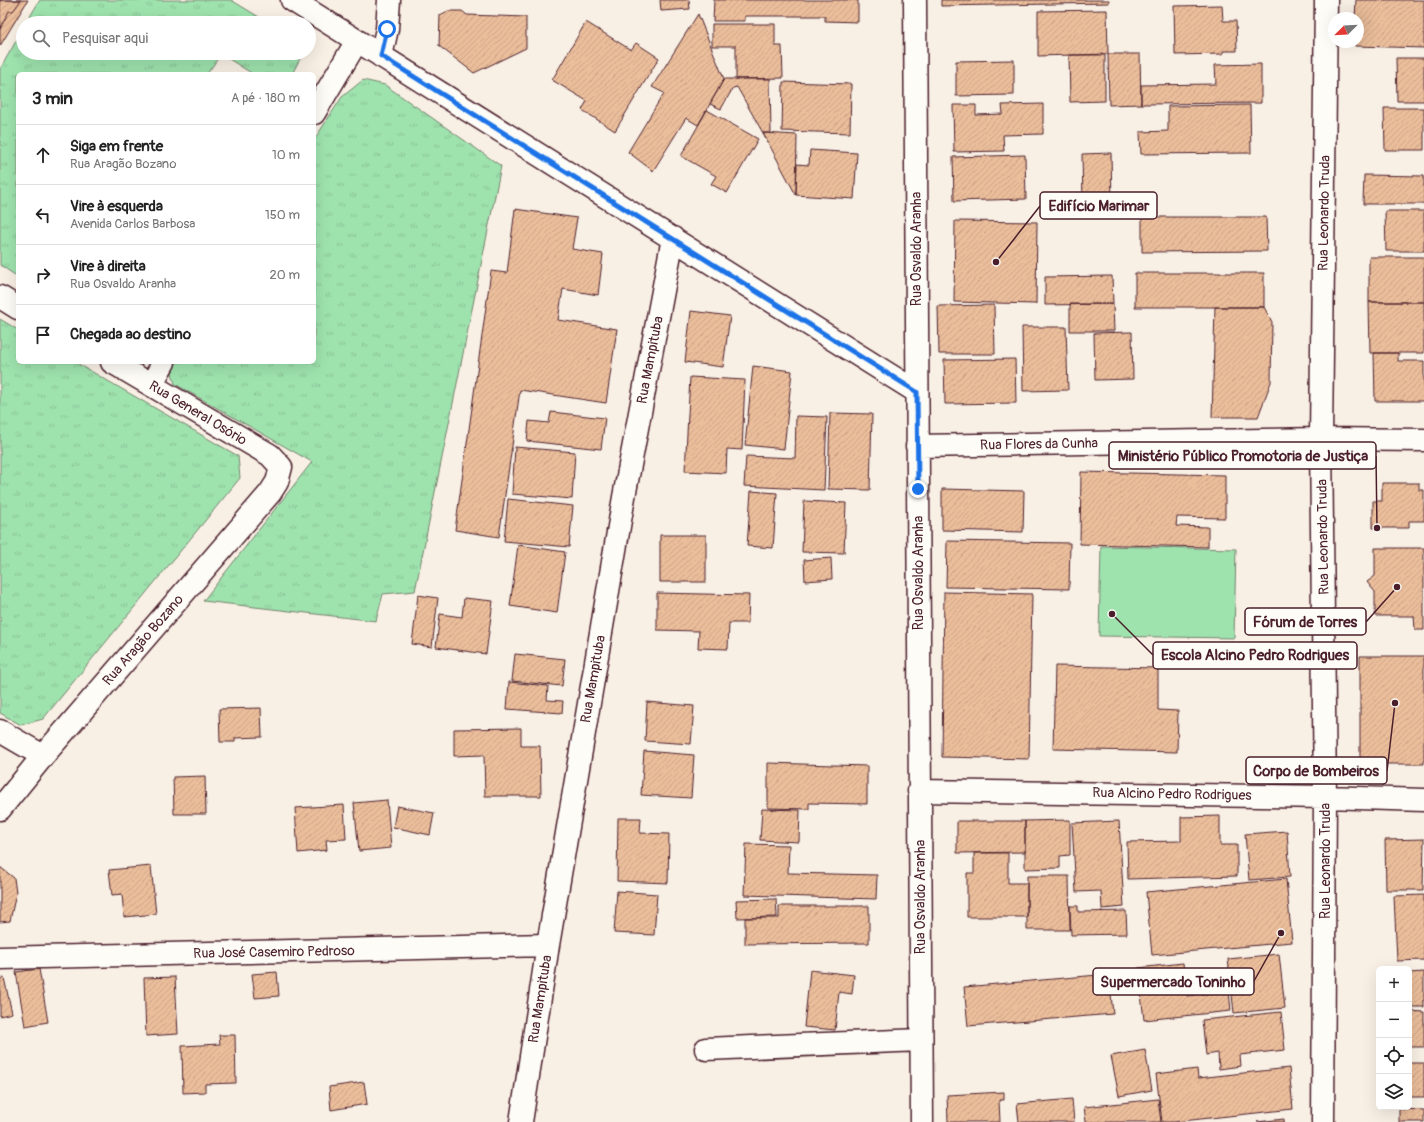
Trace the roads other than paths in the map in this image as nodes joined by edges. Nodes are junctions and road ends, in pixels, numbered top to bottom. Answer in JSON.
{"nodes":[{"id":1,"x":292,"y":0,"type":"edge"},
{"id":2,"x":389,"y":0,"type":"edge"},
{"id":3,"x":915,"y":0,"type":"edge"},
{"id":4,"x":1326,"y":0,"type":"edge"},
{"id":5,"x":357,"y":41,"type":"junction"},
{"id":6,"x":381,"y":56,"type":"junction"},
{"id":7,"x":316,"y":110,"type":"edge"},
{"id":8,"x":672,"y":238,"type":"junction"},
{"id":9,"x":0,"y":297,"type":"edge"},
{"id":10,"x":16,"y":307,"type":"edge"},
{"id":11,"x":116,"y":364,"type":"edge"},
{"id":12,"x":163,"y":364,"type":"edge"},
{"id":13,"x":151,"y":384,"type":"junction"},
{"id":14,"x":917,"y":392,"type":"junction"},
{"id":15,"x":1322,"y":439,"type":"junction"},
{"id":16,"x":1424,"y":440,"type":"edge"},
{"id":17,"x":917,"y":446,"type":"junction"},
{"id":18,"x":281,"y":467,"type":"joint"},
{"id":19,"x":0,"y":731,"type":"edge"},
{"id":20,"x":43,"y":756,"type":"junction"},
{"id":21,"x":919,"y":791,"type":"junction"},
{"id":22,"x":1325,"y":797,"type":"junction"},
{"id":23,"x":1424,"y":800,"type":"edge"},
{"id":24,"x":0,"y":809,"type":"edge"},
{"id":25,"x":548,"y":945,"type":"junction"},
{"id":26,"x":0,"y":958,"type":"edge"},
{"id":27,"x":921,"y":1040,"type":"junction"},
{"id":28,"x":706,"y":1049,"type":"dead end"},
{"id":29,"x":521,"y":1122,"type":"edge"},
{"id":30,"x":922,"y":1122,"type":"edge"},
{"id":31,"x":1323,"y":1122,"type":"edge"}],
"edges":[{"from":1,"to":5,"type":"street"},
{"from":2,"to":6,"type":"street"},
{"from":3,"to":14,"type":"street","name":"Rua Osvaldo Aranha"},
{"from":4,"to":15,"type":"street","name":"Rua Leonardo Truda"},
{"from":5,"to":6,"type":"street"},
{"from":5,"to":7,"type":"street"},
{"from":6,"to":8,"type":"street"},
{"from":8,"to":14,"type":"street"},
{"from":8,"to":25,"type":"street","name":"Rua Mampituba"},
{"from":9,"to":10,"type":"street"},
{"from":11,"to":13,"type":"street","name":"Rua General Osório"},
{"from":12,"to":13,"type":"street"},
{"from":13,"to":18,"type":"street","name":"Rua General Osório"},
{"from":14,"to":17,"type":"street","name":"Rua Osvaldo Aranha"},
{"from":15,"to":16,"type":"street","name":"Rua Flores da Cunha"},
{"from":15,"to":17,"type":"street","name":"Rua Flores da Cunha"},
{"from":15,"to":22,"type":"street","name":"Rua Leonardo Truda"},
{"from":17,"to":21,"type":"street","name":"Rua Osvaldo Aranha"},
{"from":18,"to":20,"type":"street","name":"Rua Aragão Bozano"},
{"from":19,"to":20,"type":"street"},
{"from":20,"to":24,"type":"street","name":"Rua Aragão Bozano"},
{"from":21,"to":22,"type":"street","name":"Rua Alcino Pedro Rodrigues"},
{"from":21,"to":27,"type":"street","name":"Rua Osvaldo Aranha"},
{"from":22,"to":23,"type":"street","name":"Rua Alcino Pedro Rodrigues"},
{"from":22,"to":31,"type":"street","name":"Rua Leonardo Truda"},
{"from":25,"to":26,"type":"street","name":"Rua José Casemiro Pedroso"},
{"from":25,"to":29,"type":"street","name":"Rua Mampituba"},
{"from":27,"to":28,"type":"street"},
{"from":27,"to":30,"type":"street","name":"Rua Osvaldo Aranha"}]}
